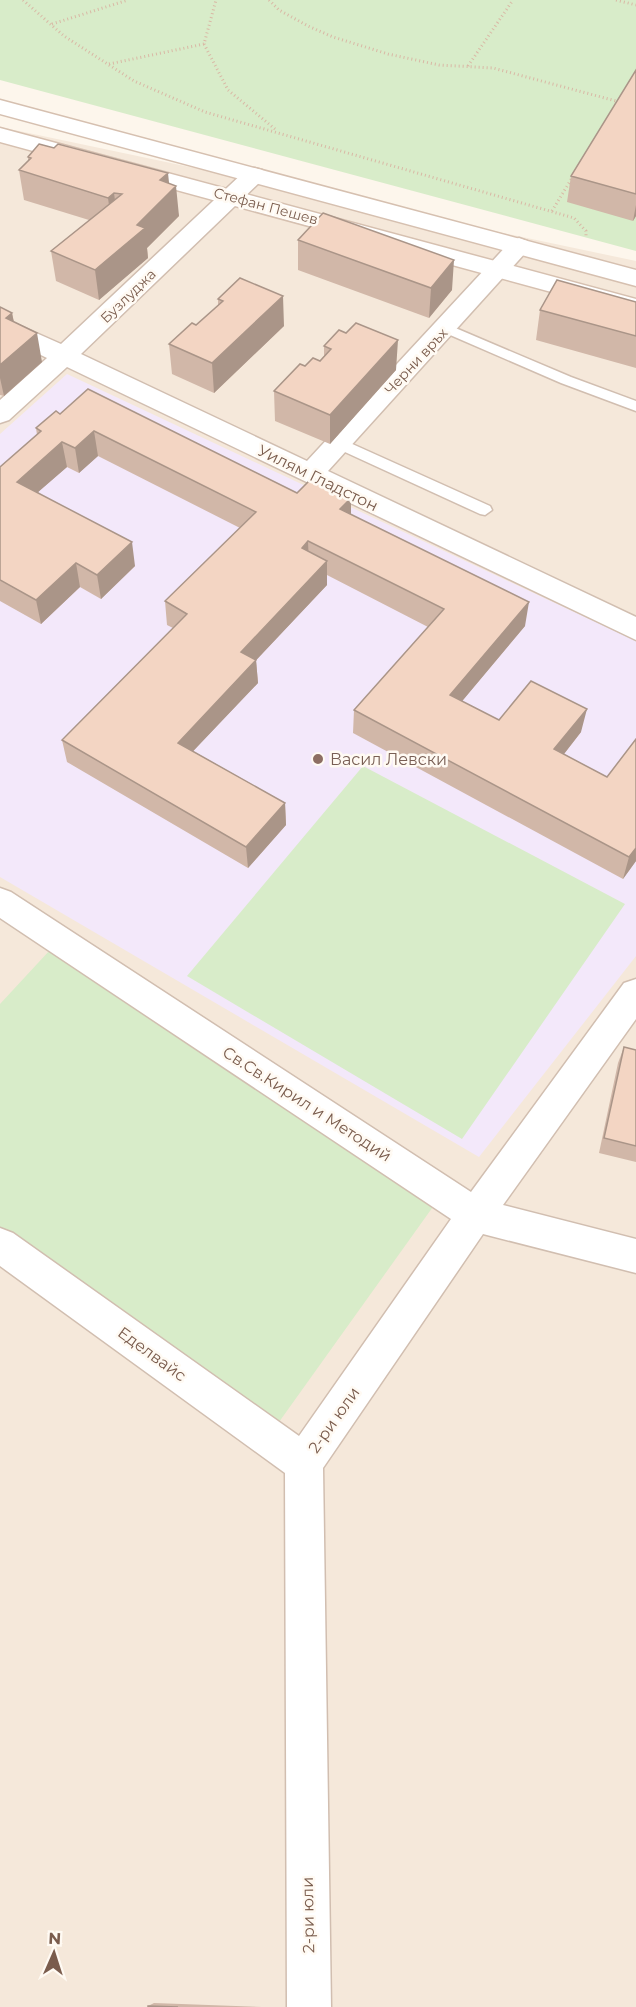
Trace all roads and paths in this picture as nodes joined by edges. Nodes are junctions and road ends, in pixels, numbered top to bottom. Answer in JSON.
{"nodes":[{"id":1,"x":23,"y":0,"type":"edge"},
{"id":2,"x":128,"y":0,"type":"edge"},
{"id":3,"x":216,"y":0,"type":"edge"},
{"id":4,"x":269,"y":0,"type":"edge"},
{"id":5,"x":513,"y":0,"type":"edge"},
{"id":6,"x":616,"y":0,"type":"edge"},
{"id":7,"x":636,"y":4,"type":"edge"},
{"id":8,"x":51,"y":24,"type":"junction"},
{"id":9,"x":204,"y":44,"type":"junction"},
{"id":10,"x":108,"y":64,"type":"junction"},
{"id":11,"x":468,"y":66,"type":"junction"},
{"id":12,"x":621,"y":94,"type":"edge"},
{"id":13,"x":0,"y":107,"type":"edge"},
{"id":14,"x":277,"y":130,"type":"junction"},
{"id":15,"x":0,"y":135,"type":"edge"},
{"id":16,"x":576,"y":171,"type":"edge"},
{"id":17,"x":254,"y":175,"type":"junction"},
{"id":18,"x":231,"y":197,"type":"junction"},
{"id":19,"x":552,"y":212,"type":"junction"},
{"id":20,"x":519,"y":246,"type":"junction"},
{"id":21,"x":579,"y":263,"type":"junction"},
{"id":22,"x":499,"y":270,"type":"junction"},
{"id":23,"x":636,"y":278,"type":"edge"},
{"id":24,"x":636,"y":307,"type":"edge"},
{"id":25,"x":0,"y":325,"type":"edge"},
{"id":26,"x":446,"y":328,"type":"junction"},
{"id":27,"x":64,"y":356,"type":"junction"},
{"id":28,"x":636,"y":406,"type":"edge"},
{"id":29,"x":0,"y":414,"type":"edge"},
{"id":30,"x":339,"y":443,"type":"junction"},
{"id":31,"x":310,"y":474,"type":"junction"},
{"id":32,"x":485,"y":510,"type":"dead end"},
{"id":33,"x":636,"y":629,"type":"edge"},
{"id":34,"x":0,"y":901,"type":"edge"},
{"id":35,"x":636,"y":993,"type":"edge"},
{"id":36,"x":475,"y":1215,"type":"junction"},
{"id":37,"x":0,"y":1245,"type":"edge"},
{"id":38,"x":636,"y":1256,"type":"edge"},
{"id":39,"x":304,"y":1463,"type":"junction"},
{"id":40,"x":309,"y":2007,"type":"edge"}],
"edges":[{"from":1,"to":8,"type":"path"},
{"from":2,"to":8,"type":"path"},
{"from":3,"to":9,"type":"path"},
{"from":4,"to":11,"type":"path"},
{"from":5,"to":11,"type":"path"},
{"from":6,"to":7,"type":"path"},
{"from":8,"to":10,"type":"path"},
{"from":9,"to":10,"type":"path"},
{"from":9,"to":14,"type":"path"},
{"from":10,"to":14,"type":"path"},
{"from":11,"to":12,"type":"path"},
{"from":13,"to":17,"type":"street","name":"Стефан Пешев"},
{"from":14,"to":19,"type":"path"},
{"from":15,"to":18,"type":"street","name":"Стефан Пешев"},
{"from":16,"to":19,"type":"path"},
{"from":17,"to":18,"type":"street","name":"Бузлуджа"},
{"from":17,"to":20,"type":"street","name":"Стефан Пешев"},
{"from":18,"to":22,"type":"street","name":"Стефан Пешев"},
{"from":18,"to":27,"type":"street","name":"Бузлуджа"},
{"from":19,"to":21,"type":"path"},
{"from":20,"to":21,"type":"street","name":"Стефан Пешев"},
{"from":20,"to":22,"type":"street","name":"Черни връх"},
{"from":21,"to":23,"type":"street","name":"Стефан Пешев"},
{"from":22,"to":24,"type":"street","name":"Стефан Пешев"},
{"from":22,"to":26,"type":"street","name":"Черни връх"},
{"from":25,"to":27,"type":"street","name":"Уилям Гладстон"},
{"from":26,"to":28,"type":"lane"},
{"from":26,"to":30,"type":"street","name":"Черни връх"},
{"from":27,"to":29,"type":"street","name":"Бузлуджа"},
{"from":27,"to":31,"type":"street","name":"Уилям Гладстон"},
{"from":30,"to":31,"type":"street","name":"Черни връх"},
{"from":30,"to":32,"type":"lane"},
{"from":31,"to":33,"type":"street","name":"Уилям Гладстон"},
{"from":34,"to":36,"type":"street","name":"Св.Св.Кирил и Методий"},
{"from":35,"to":36,"type":"street","name":"2-ри юли"},
{"from":36,"to":38,"type":"street","name":"Св.Св.Кирил и Методий"},
{"from":36,"to":39,"type":"street","name":"2-ри юли"},
{"from":37,"to":39,"type":"street","name":"Еделвайс"},
{"from":39,"to":40,"type":"street","name":"2-ри юли"}]}
